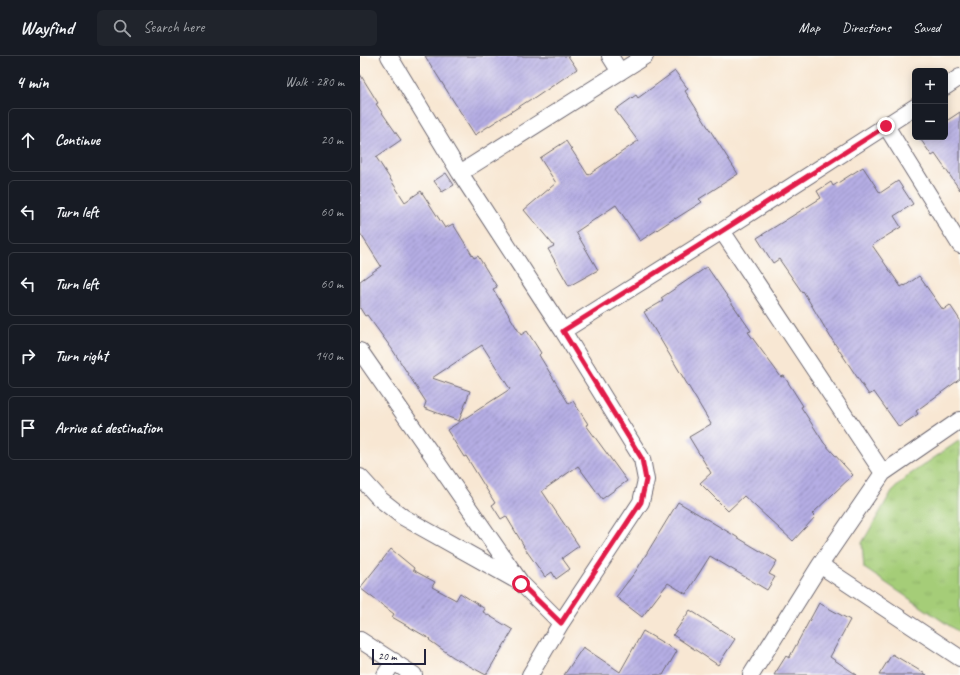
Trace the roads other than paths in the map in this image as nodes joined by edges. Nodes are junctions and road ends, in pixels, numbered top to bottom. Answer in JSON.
{"nodes":[{"id":1,"x":390,"y":56,"type":"edge"},
{"id":2,"x":610,"y":56,"type":"edge"},
{"id":3,"x":645,"y":56,"type":"edge"},
{"id":4,"x":620,"y":72,"type":"junction"},
{"id":5,"x":960,"y":77,"type":"edge"},
{"id":6,"x":948,"y":85,"type":"edge"},
{"id":7,"x":912,"y":109,"type":"edge"},
{"id":8,"x":886,"y":126,"type":"junction"},
{"id":9,"x":460,"y":173,"type":"junction"},
{"id":10,"x":722,"y":231,"type":"junction"},
{"id":11,"x":960,"y":245,"type":"edge"},
{"id":12,"x":563,"y":331,"type":"junction"},
{"id":13,"x":360,"y":351,"type":"edge"},
{"id":14,"x":960,"y":420,"type":"edge"},
{"id":15,"x":883,"y":473,"type":"junction"},
{"id":16,"x":360,"y":477,"type":"edge"},
{"id":17,"x":820,"y":565,"type":"junction"},
{"id":18,"x":521,"y":584,"type":"junction"},
{"id":19,"x":561,"y":623,"type":"junction"},
{"id":20,"x":360,"y":640,"type":"edge"},
{"id":21,"x":960,"y":658,"type":"edge"},
{"id":22,"x":394,"y":661,"type":"junction"},
{"id":23,"x":385,"y":675,"type":"edge"},
{"id":24,"x":414,"y":675,"type":"edge"},
{"id":25,"x":530,"y":675,"type":"edge"},
{"id":26,"x":751,"y":675,"type":"edge"}],
"edges":[{"from":1,"to":9,"type":"street"},
{"from":2,"to":4,"type":"street"},
{"from":3,"to":4,"type":"street"},
{"from":4,"to":9,"type":"street"},
{"from":5,"to":6,"type":"street"},
{"from":7,"to":8,"type":"street"},
{"from":8,"to":10,"type":"street"},
{"from":8,"to":11,"type":"street"},
{"from":9,"to":12,"type":"street"},
{"from":10,"to":12,"type":"street"},
{"from":10,"to":15,"type":"street"},
{"from":12,"to":19,"type":"street"},
{"from":13,"to":18,"type":"street"},
{"from":14,"to":15,"type":"street"},
{"from":15,"to":17,"type":"street"},
{"from":16,"to":18,"type":"street"},
{"from":17,"to":21,"type":"street"},
{"from":17,"to":26,"type":"street"},
{"from":18,"to":19,"type":"street"},
{"from":19,"to":25,"type":"street"},
{"from":20,"to":22,"type":"street"},
{"from":22,"to":23,"type":"street"},
{"from":22,"to":24,"type":"street"}]}
